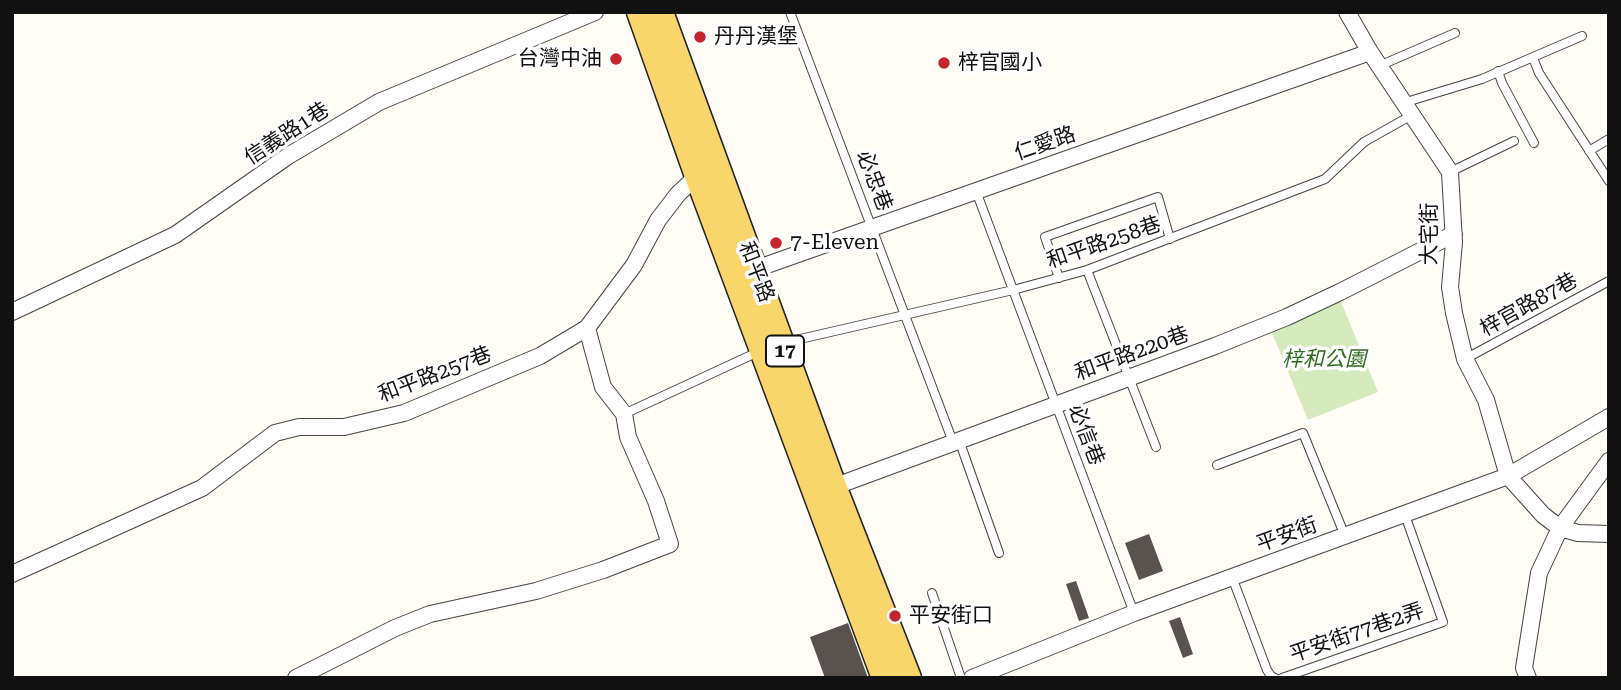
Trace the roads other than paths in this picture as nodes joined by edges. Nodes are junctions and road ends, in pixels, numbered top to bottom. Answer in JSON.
{"nodes":[{"id":1,"x":595,"y":12,"type":"edge"},
{"id":2,"x":790,"y":12,"type":"edge"},
{"id":3,"x":1347,"y":12,"type":"edge"},
{"id":4,"x":653,"y":20,"type":"edge"},
{"id":5,"x":1455,"y":33,"type":"dead end"},
{"id":6,"x":1582,"y":36,"type":"dead end"},
{"id":7,"x":1370,"y":52,"type":"junction"},
{"id":8,"x":1533,"y":58,"type":"junction"},
{"id":9,"x":1379,"y":66,"type":"junction"},
{"id":10,"x":1499,"y":71,"type":"junction"},
{"id":11,"x":1407,"y":109,"type":"junction"},
{"id":12,"x":1609,"y":139,"type":"edge"},
{"id":13,"x":1514,"y":141,"type":"dead end"},
{"id":14,"x":1534,"y":143,"type":"dead end"},
{"id":15,"x":1590,"y":151,"type":"junction"},
{"id":16,"x":1450,"y":172,"type":"junction"},
{"id":17,"x":697,"y":176,"type":"junction"},
{"id":18,"x":1609,"y":181,"type":"edge"},
{"id":19,"x":976,"y":191,"type":"junction"},
{"id":20,"x":873,"y":227,"type":"junction"},
{"id":21,"x":1454,"y":234,"type":"junction"},
{"id":22,"x":1170,"y":239,"type":"junction"},
{"id":23,"x":1087,"y":270,"type":"junction"},
{"id":24,"x":744,"y":272,"type":"junction"},
{"id":25,"x":1059,"y":278,"type":"junction"},
{"id":26,"x":1609,"y":281,"type":"edge"},
{"id":27,"x":1013,"y":290,"type":"junction"},
{"id":28,"x":12,"y":312,"type":"edge"},
{"id":29,"x":905,"y":316,"type":"junction"},
{"id":30,"x":587,"y":328,"type":"junction"},
{"id":31,"x":773,"y":347,"type":"junction"},
{"id":32,"x":1465,"y":359,"type":"junction"},
{"id":33,"x":1130,"y":377,"type":"junction"},
{"id":34,"x":1056,"y":405,"type":"junction"},
{"id":35,"x":624,"y":414,"type":"junction"},
{"id":36,"x":1609,"y":417,"type":"edge"},
{"id":37,"x":956,"y":441,"type":"junction"},
{"id":38,"x":1156,"y":447,"type":"dead end"},
{"id":39,"x":1609,"y":461,"type":"edge"},
{"id":40,"x":1217,"y":466,"type":"dead end"},
{"id":41,"x":1508,"y":476,"type":"junction"},
{"id":42,"x":825,"y":489,"type":"junction"},
{"id":43,"x":1405,"y":515,"type":"junction"},
{"id":44,"x":1560,"y":528,"type":"junction"},
{"id":45,"x":1609,"y":534,"type":"edge"},
{"id":46,"x":1345,"y":536,"type":"junction"},
{"id":47,"x":999,"y":553,"type":"dead end"},
{"id":48,"x":12,"y":574,"type":"edge"},
{"id":49,"x":1232,"y":577,"type":"junction"},
{"id":50,"x":932,"y":593,"type":"dead end"},
{"id":51,"x":1135,"y":613,"type":"junction"},
{"id":52,"x":296,"y":678,"type":"edge"},
{"id":53,"x":884,"y":678,"type":"edge"},
{"id":54,"x":909,"y":678,"type":"edge"},
{"id":55,"x":961,"y":678,"type":"edge"},
{"id":56,"x":972,"y":678,"type":"edge"},
{"id":57,"x":1275,"y":678,"type":"edge"},
{"id":58,"x":1282,"y":678,"type":"edge"},
{"id":59,"x":1528,"y":678,"type":"edge"}],
"edges":[{"from":1,"to":28,"type":"street","name":"信義路1巷"},
{"from":2,"to":20,"type":"lane","name":"必忠巷"},
{"from":3,"to":7,"type":"street","name":"大宅街"},
{"from":4,"to":17,"type":"main road","name":"和平路","number":"17"},
{"from":4,"to":24,"type":"main road","name":"和平路","number":"17"},
{"from":5,"to":9,"type":"lane"},
{"from":6,"to":8,"type":"lane","name":"和平路258巷"},
{"from":7,"to":9,"type":"street","name":"大宅街"},
{"from":7,"to":19,"type":"street","name":"仁愛路"},
{"from":8,"to":10,"type":"lane","name":"和平路258巷"},
{"from":8,"to":15,"type":"lane"},
{"from":9,"to":11,"type":"street","name":"大宅街"},
{"from":10,"to":11,"type":"lane","name":"和平路258巷"},
{"from":10,"to":14,"type":"lane"},
{"from":11,"to":16,"type":"street","name":"大宅街"},
{"from":11,"to":22,"type":"lane","name":"和平路258巷"},
{"from":12,"to":15,"type":"lane"},
{"from":13,"to":16,"type":"lane"},
{"from":15,"to":18,"type":"lane"},
{"from":16,"to":21,"type":"street","name":"大宅街"},
{"from":17,"to":24,"type":"main road","name":"和平路","number":"17"},
{"from":17,"to":30,"type":"street","name":"和平路257巷"},
{"from":19,"to":20,"type":"street","name":"仁愛路"},
{"from":19,"to":27,"type":"lane","name":"必信巷"},
{"from":20,"to":24,"type":"street","name":"仁愛路"},
{"from":20,"to":29,"type":"lane","name":"必忠巷"},
{"from":21,"to":32,"type":"street","name":"大宅街"},
{"from":21,"to":33,"type":"street","name":"和平路220巷"},
{"from":22,"to":23,"type":"lane","name":"和平路258巷"},
{"from":22,"to":25,"type":"lane"},
{"from":23,"to":25,"type":"lane","name":"和平路258巷"},
{"from":23,"to":33,"type":"lane"},
{"from":24,"to":31,"type":"main road","name":"和平路","number":"17"},
{"from":25,"to":27,"type":"lane","name":"和平路258巷"},
{"from":26,"to":32,"type":"lane","name":"梓官路87巷"},
{"from":27,"to":29,"type":"lane","name":"和平路258巷"},
{"from":27,"to":34,"type":"lane","name":"必信巷"},
{"from":29,"to":31,"type":"lane","name":"和平路258巷"},
{"from":29,"to":37,"type":"lane","name":"必忠巷"},
{"from":30,"to":35,"type":"street"},
{"from":30,"to":48,"type":"street","name":"和平路257巷"},
{"from":31,"to":35,"type":"lane","name":"和平路258巷"},
{"from":31,"to":42,"type":"main road","name":"和平路","number":"17"},
{"from":32,"to":41,"type":"street","name":"大宅街"},
{"from":33,"to":34,"type":"street","name":"和平路220巷"},
{"from":33,"to":38,"type":"lane"},
{"from":34,"to":37,"type":"street","name":"和平路220巷"},
{"from":34,"to":51,"type":"lane","name":"必信巷"},
{"from":35,"to":52,"type":"street"},
{"from":36,"to":41,"type":"street","name":"平安街"},
{"from":37,"to":42,"type":"street","name":"和平路220巷"},
{"from":37,"to":47,"type":"lane","name":"必忠巷"},
{"from":39,"to":44,"type":"street"},
{"from":40,"to":46,"type":"lane"},
{"from":41,"to":43,"type":"street","name":"平安街"},
{"from":41,"to":44,"type":"street"},
{"from":42,"to":53,"type":"main road","name":"和平路","number":"17"},
{"from":42,"to":54,"type":"main road","name":"和平路","number":"17"},
{"from":43,"to":46,"type":"street","name":"平安街"},
{"from":43,"to":58,"type":"lane","name":"平安街77巷2弄"},
{"from":44,"to":45,"type":"street"},
{"from":44,"to":59,"type":"street"},
{"from":46,"to":49,"type":"street","name":"平安街"},
{"from":49,"to":51,"type":"street","name":"平安街"},
{"from":49,"to":57,"type":"lane"},
{"from":50,"to":55,"type":"lane"},
{"from":51,"to":56,"type":"street","name":"平安街"}]}
